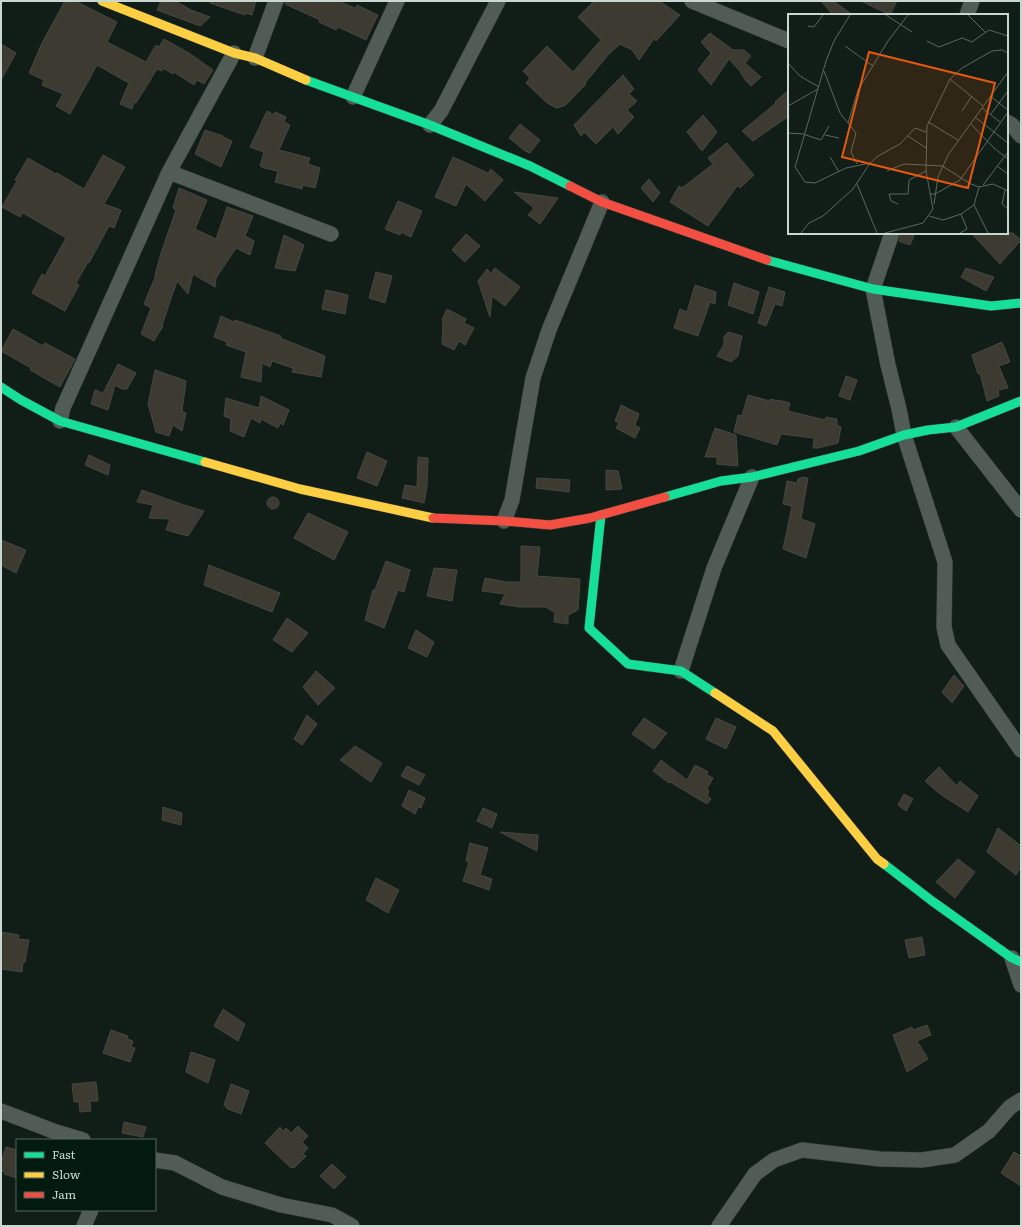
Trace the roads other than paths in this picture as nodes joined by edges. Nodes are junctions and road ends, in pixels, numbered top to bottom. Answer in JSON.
{"nodes":[{"id":1,"x":102,"y":1,"type":"edge"},
{"id":2,"x":276,"y":1,"type":"edge"},
{"id":3,"x":397,"y":1,"type":"edge"},
{"id":4,"x":498,"y":1,"type":"edge"},
{"id":5,"x":692,"y":1,"type":"edge"},
{"id":6,"x":972,"y":1,"type":"edge"},
{"id":7,"x":134,"y":7,"type":"edge"},
{"id":8,"x":967,"y":14,"type":"edge"},
{"id":9,"x":788,"y":41,"type":"edge"},
{"id":10,"x":234,"y":53,"type":"junction"},
{"id":11,"x":255,"y":58,"type":"junction"},
{"id":12,"x":353,"y":97,"type":"junction"},
{"id":13,"x":1008,"y":123,"type":"edge"},
{"id":14,"x":430,"y":125,"type":"junction"},
{"id":15,"x":1021,"y":136,"type":"edge"},
{"id":16,"x":169,"y":172,"type":"junction"},
{"id":17,"x":602,"y":202,"type":"junction"},
{"id":18,"x":332,"y":234,"type":"dead end"},
{"id":19,"x":892,"y":234,"type":"edge"},
{"id":20,"x":873,"y":289,"type":"junction"},
{"id":21,"x":1021,"y":303,"type":"edge"},
{"id":22,"x":1,"y":387,"type":"edge"},
{"id":23,"x":1021,"y":400,"type":"edge"},
{"id":24,"x":60,"y":421,"type":"junction"},
{"id":25,"x":956,"y":427,"type":"junction"},
{"id":26,"x":904,"y":435,"type":"junction"},
{"id":27,"x":752,"y":477,"type":"junction"},
{"id":28,"x":1021,"y":510,"type":"edge"},
{"id":29,"x":601,"y":515,"type":"junction"},
{"id":30,"x":504,"y":521,"type":"junction"},
{"id":31,"x":681,"y":671,"type":"junction"},
{"id":32,"x":1021,"y":750,"type":"edge"},
{"id":33,"x":1016,"y":960,"type":"edge"},
{"id":34,"x":1021,"y":985,"type":"edge"},
{"id":35,"x":1021,"y":1100,"type":"edge"},
{"id":36,"x":1,"y":1111,"type":"edge"},
{"id":37,"x":80,"y":1139,"type":"edge"},
{"id":38,"x":156,"y":1160,"type":"edge"},
{"id":39,"x":91,"y":1211,"type":"edge"},
{"id":40,"x":84,"y":1226,"type":"edge"},
{"id":41,"x":352,"y":1226,"type":"edge"},
{"id":42,"x":719,"y":1226,"type":"edge"}],
"edges":[{"from":1,"to":7,"type":"street"},
{"from":2,"to":11,"type":"street"},
{"from":3,"to":12,"type":"street"},
{"from":4,"to":14,"type":"street"},
{"from":5,"to":9,"type":"street"},
{"from":6,"to":8,"type":"street"},
{"from":7,"to":10,"type":"street"},
{"from":10,"to":11,"type":"street"},
{"from":10,"to":16,"type":"street"},
{"from":11,"to":12,"type":"street"},
{"from":12,"to":14,"type":"street"},
{"from":13,"to":15,"type":"street"},
{"from":14,"to":17,"type":"street"},
{"from":16,"to":18,"type":"street"},
{"from":16,"to":24,"type":"street"},
{"from":17,"to":20,"type":"street"},
{"from":17,"to":30,"type":"street"},
{"from":19,"to":20,"type":"street"},
{"from":20,"to":21,"type":"street"},
{"from":20,"to":26,"type":"street"},
{"from":22,"to":24,"type":"street"},
{"from":23,"to":25,"type":"street"},
{"from":24,"to":30,"type":"street"},
{"from":25,"to":26,"type":"street"},
{"from":25,"to":28,"type":"street"},
{"from":26,"to":27,"type":"street"},
{"from":26,"to":32,"type":"street"},
{"from":27,"to":29,"type":"street"},
{"from":27,"to":31,"type":"street"},
{"from":29,"to":30,"type":"street"},
{"from":29,"to":31,"type":"street"},
{"from":31,"to":33,"type":"street"},
{"from":33,"to":34,"type":"street"},
{"from":35,"to":42,"type":"street"},
{"from":36,"to":37,"type":"street"},
{"from":38,"to":41,"type":"street"},
{"from":39,"to":40,"type":"street"}]}
